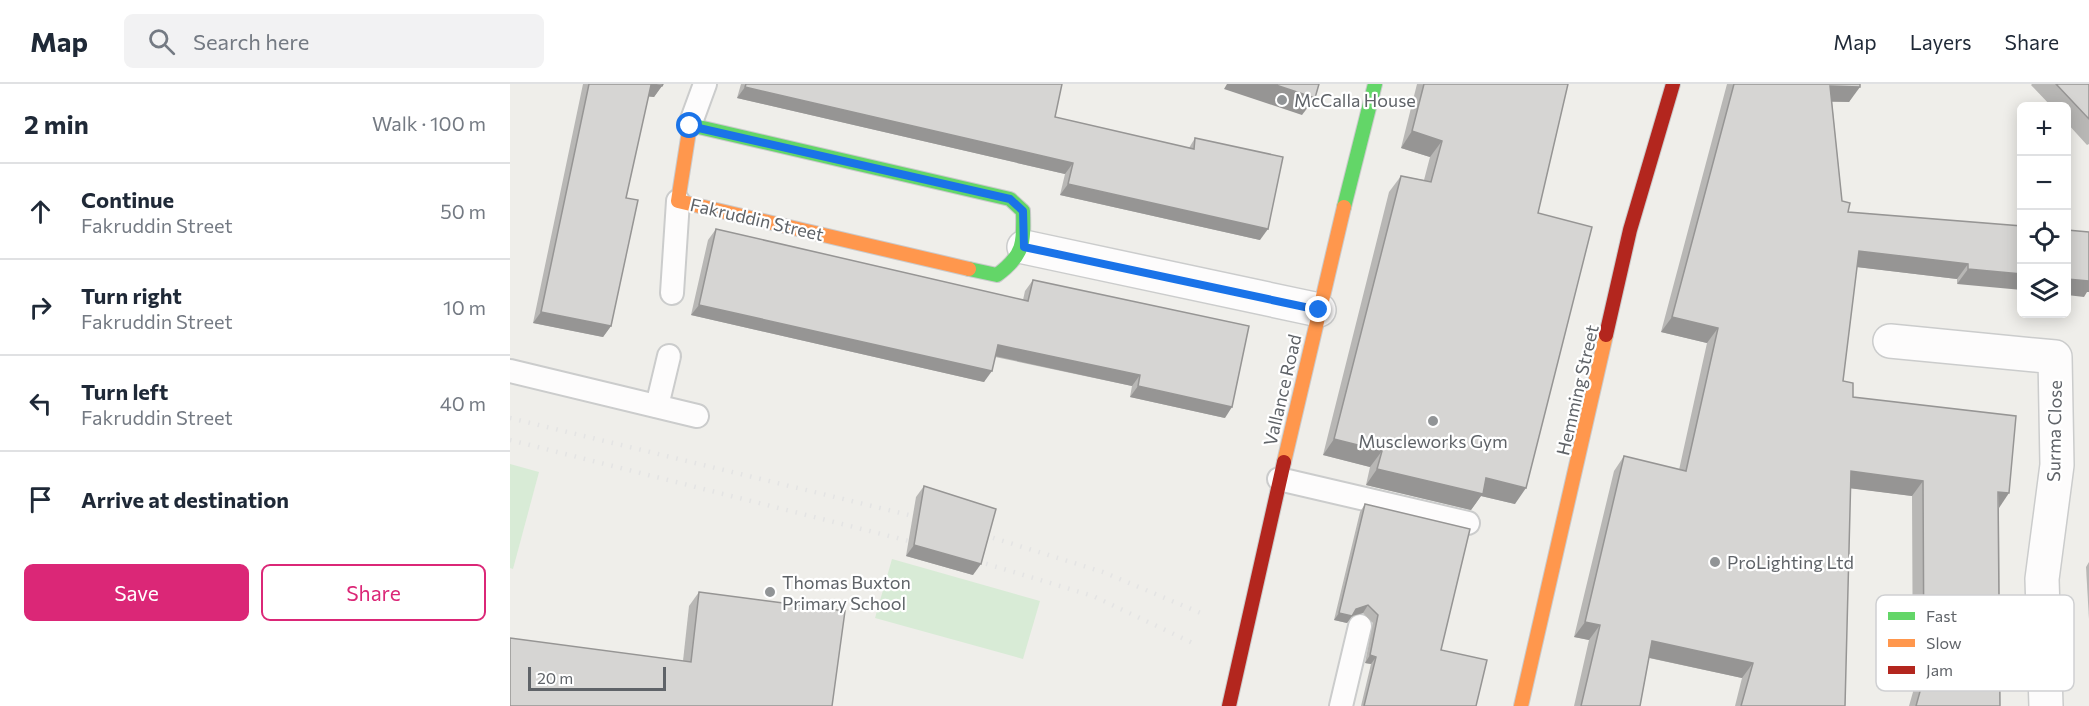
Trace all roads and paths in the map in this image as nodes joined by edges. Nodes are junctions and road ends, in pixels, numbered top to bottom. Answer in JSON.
{"nodes":[{"id":1,"x":705,"y":84,"type":"edge"},
{"id":2,"x":1375,"y":84,"type":"edge"},
{"id":3,"x":1673,"y":84,"type":"edge"},
{"id":4,"x":690,"y":126,"type":"junction"},
{"id":5,"x":678,"y":201,"type":"junction"},
{"id":6,"x":1024,"y":247,"type":"junction"},
{"id":7,"x":672,"y":293,"type":"dead end"},
{"id":8,"x":1319,"y":310,"type":"junction"},
{"id":9,"x":1890,"y":341,"type":"dead end"},
{"id":10,"x":669,"y":356,"type":"dead end"},
{"id":11,"x":510,"y":371,"type":"edge"},
{"id":12,"x":657,"y":406,"type":"junction"},
{"id":13,"x":697,"y":416,"type":"dead end"},
{"id":14,"x":1280,"y":479,"type":"junction"},
{"id":15,"x":1468,"y":523,"type":"dead end"},
{"id":16,"x":2043,"y":595,"type":"edge"},
{"id":17,"x":1360,"y":626,"type":"dead end"},
{"id":18,"x":2046,"y":691,"type":"edge"},
{"id":19,"x":1228,"y":706,"type":"edge"},
{"id":20,"x":1341,"y":706,"type":"edge"},
{"id":21,"x":1521,"y":706,"type":"edge"},
{"id":22,"x":2046,"y":706,"type":"edge"}],
"edges":[{"from":1,"to":4,"type":"lane"},
{"from":2,"to":8,"type":"street","name":"Vallance Road"},
{"from":3,"to":21,"type":"street","name":"Hemming Street"},
{"from":4,"to":5,"type":"street","name":"Fakruddin Street"},
{"from":4,"to":6,"type":"street"},
{"from":5,"to":6,"type":"street","name":"Fakruddin Street"},
{"from":5,"to":7,"type":"lane"},
{"from":6,"to":8,"type":"street"},
{"from":8,"to":14,"type":"street","name":"Vallance Road"},
{"from":9,"to":16,"type":"street","name":"Surma Close"},
{"from":10,"to":12,"type":"lane"},
{"from":11,"to":12,"type":"lane"},
{"from":12,"to":13,"type":"lane"},
{"from":14,"to":15,"type":"lane"},
{"from":14,"to":19,"type":"street","name":"Vallance Road"},
{"from":17,"to":20,"type":"lane"},
{"from":18,"to":22,"type":"street","name":"Surma Close"}]}
